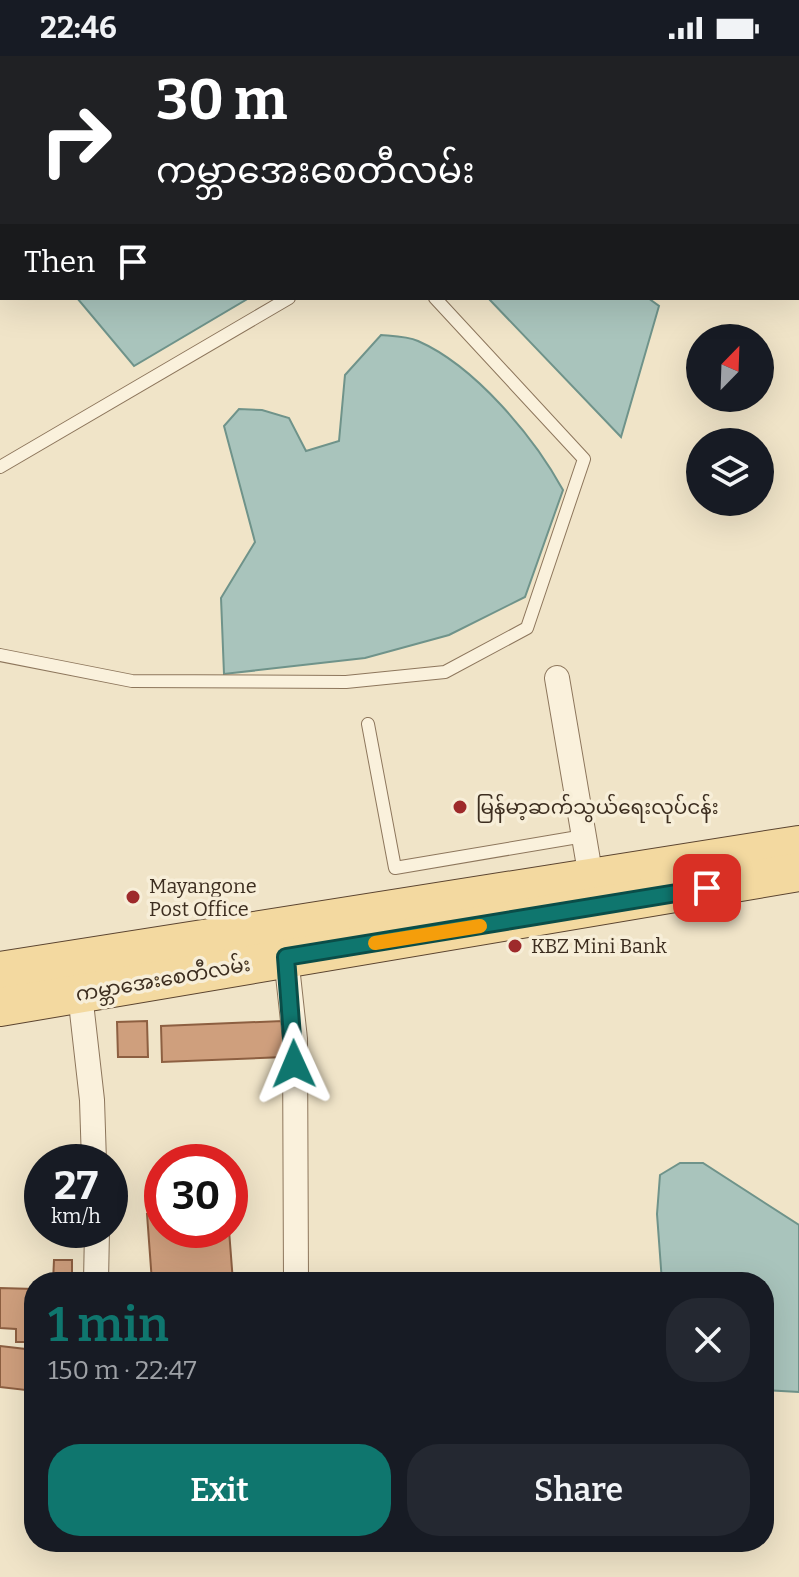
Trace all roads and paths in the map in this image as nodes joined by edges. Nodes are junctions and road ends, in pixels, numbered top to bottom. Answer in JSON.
{"nodes":[{"id":1,"x":286,"y":300,"type":"edge"},
{"id":2,"x":437,"y":300,"type":"edge"},
{"id":3,"x":0,"y":467,"type":"edge"},
{"id":4,"x":0,"y":655,"type":"edge"},
{"id":5,"x":557,"y":678,"type":"dead end"},
{"id":6,"x":368,"y":724,"type":"dead end"},
{"id":7,"x":584,"y":836,"type":"junction"},
{"id":8,"x":799,"y":845,"type":"edge"},
{"id":9,"x":799,"y":872,"type":"edge"},
{"id":10,"x":606,"y":885,"type":"junction"},
{"id":11,"x":264,"y":951,"type":"junction"},
{"id":12,"x":0,"y":971,"type":"edge"},
{"id":13,"x":80,"y":994,"type":"junction"},
{"id":14,"x":0,"y":1007,"type":"edge"},
{"id":15,"x":93,"y":1144,"type":"edge"},
{"id":16,"x":97,"y":1248,"type":"edge"},
{"id":17,"x":96,"y":1272,"type":"edge"},
{"id":18,"x":296,"y":1272,"type":"edge"}],
"edges":[{"from":1,"to":3,"type":"lane"},
{"from":2,"to":4,"type":"lane"},
{"from":5,"to":7,"type":"street"},
{"from":6,"to":7,"type":"lane"},
{"from":7,"to":10,"type":"street"},
{"from":8,"to":10,"type":"main road","name":"ကမ္ဘာအေးစေတီလမ်း"},
{"from":9,"to":10,"type":"main road","name":"ကမ္ဘာအေးစေတီလမ်း"},
{"from":10,"to":11,"type":"main road","name":"ကမ္ဘာအေးစေတီလမ်း"},
{"from":11,"to":12,"type":"main road","name":"ကမ္ဘာအေးစေတီလမ်း"},
{"from":11,"to":13,"type":"main road","name":"ကမ္ဘာအေးစေတီလမ်း"},
{"from":11,"to":18,"type":"street"},
{"from":13,"to":14,"type":"main road","name":"ကမ္ဘာအေးစေတီလမ်း"},
{"from":13,"to":15,"type":"street"},
{"from":16,"to":17,"type":"street"}]}
